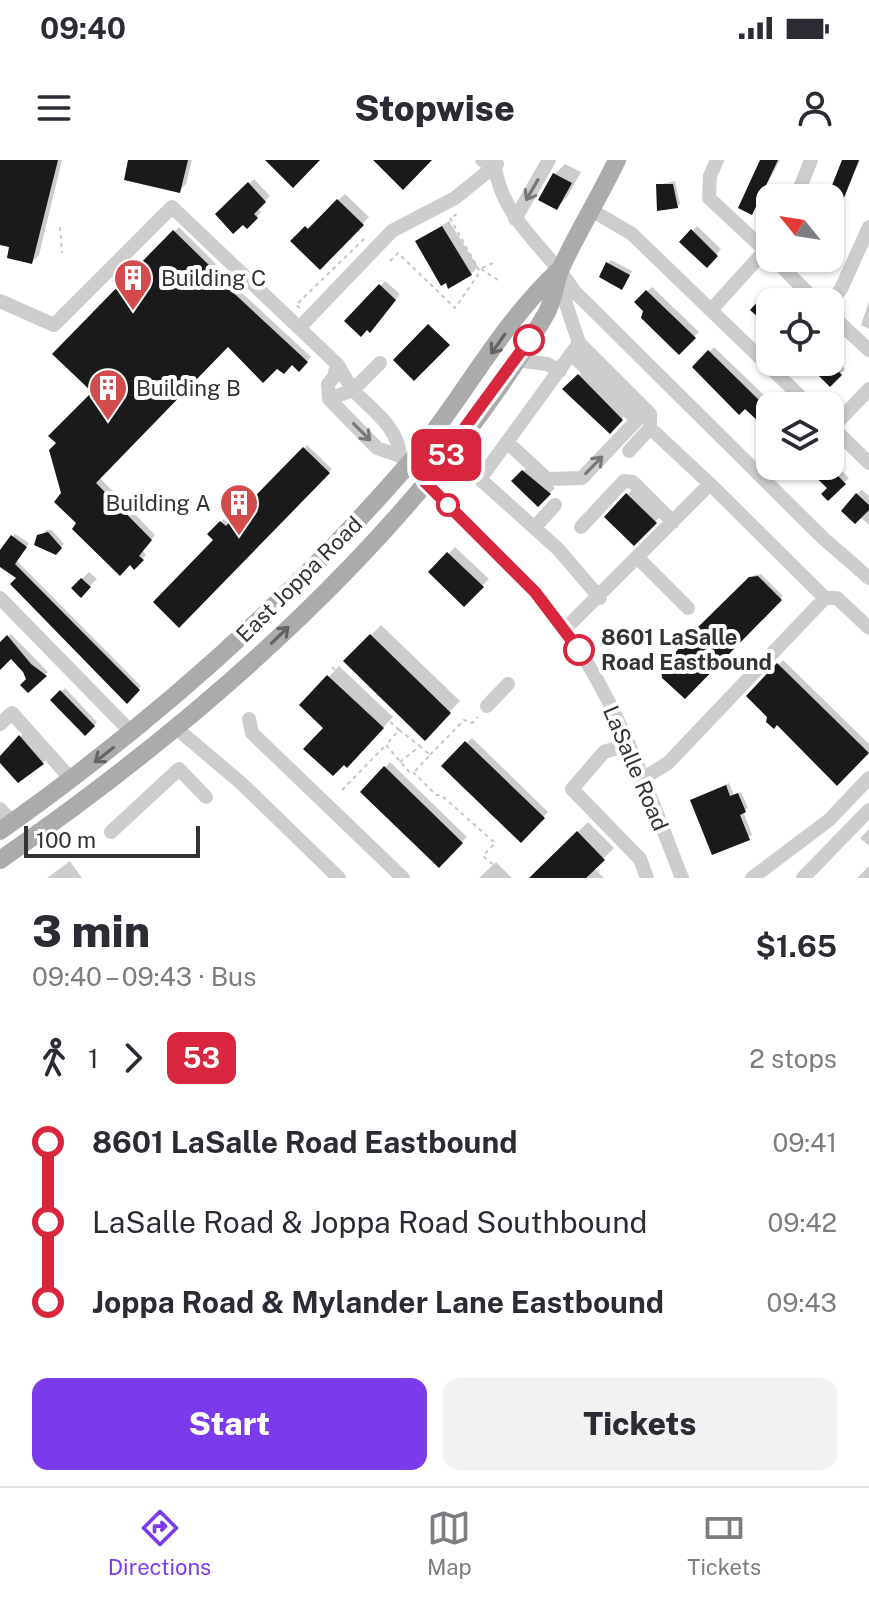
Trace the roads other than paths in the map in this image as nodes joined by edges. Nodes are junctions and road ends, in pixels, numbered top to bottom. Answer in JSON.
{"nodes":[{"id":1,"x":549,"y":160,"type":"edge"},
{"id":2,"x":617,"y":160,"type":"edge"},
{"id":3,"x":717,"y":160,"type":"edge"},
{"id":4,"x":811,"y":160,"type":"edge"},
{"id":5,"x":492,"y":163,"type":"edge"},
{"id":6,"x":802,"y":184,"type":"edge"},
{"id":7,"x":593,"y":211,"type":"junction"},
{"id":8,"x":515,"y":219,"type":"junction"},
{"id":9,"x":869,"y":227,"type":"edge"},
{"id":10,"x":756,"y":240,"type":"edge"},
{"id":11,"x":756,"y":266,"type":"edge"},
{"id":12,"x":560,"y":269,"type":"junction"},
{"id":13,"x":789,"y":272,"type":"edge"},
{"id":14,"x":804,"y":288,"type":"edge"},
{"id":15,"x":841,"y":288,"type":"edge"},
{"id":16,"x":0,"y":301,"type":"edge"},
{"id":17,"x":711,"y":310,"type":"junction"},
{"id":18,"x":300,"y":327,"type":"junction"},
{"id":19,"x":844,"y":327,"type":"edge"},
{"id":20,"x":575,"y":348,"type":"junction"},
{"id":21,"x":869,"y":350,"type":"edge"},
{"id":22,"x":516,"y":360,"type":"junction"},
{"id":23,"x":380,"y":363,"type":"dead end"},
{"id":24,"x":337,"y":364,"type":"junction"},
{"id":25,"x":560,"y":371,"type":"junction"},
{"id":26,"x":869,"y":389,"type":"edge"},
{"id":27,"x":353,"y":390,"type":"junction"},
{"id":28,"x":796,"y":392,"type":"edge"},
{"id":29,"x":329,"y":399,"type":"junction"},
{"id":30,"x":844,"y":413,"type":"edge"},
{"id":31,"x":650,"y":428,"type":"junction"},
{"id":32,"x":844,"y":439,"type":"edge"},
{"id":33,"x":508,"y":443,"type":"junction"},
{"id":34,"x":629,"y":451,"type":"dead end"},
{"id":35,"x":404,"y":460,"type":"junction"},
{"id":36,"x":869,"y":463,"type":"edge"},
{"id":37,"x":425,"y":482,"type":"junction"},
{"id":38,"x":710,"y":484,"type":"junction"},
{"id":39,"x":555,"y":505,"type":"dead end"},
{"id":40,"x":673,"y":522,"type":"junction"},
{"id":41,"x":535,"y":527,"type":"junction"},
{"id":42,"x":581,"y":527,"type":"dead end"},
{"id":43,"x":638,"y":558,"type":"junction"},
{"id":44,"x":869,"y":578,"type":"edge"},
{"id":45,"x":0,"y":598,"type":"edge"},
{"id":46,"x":600,"y":598,"type":"junction"},
{"id":47,"x":825,"y":598,"type":"junction"},
{"id":48,"x":688,"y":608,"type":"dead end"},
{"id":49,"x":869,"y":628,"type":"edge"},
{"id":50,"x":565,"y":629,"type":"junction"},
{"id":51,"x":207,"y":670,"type":"junction"},
{"id":52,"x":508,"y":684,"type":"dead end"},
{"id":53,"x":223,"y":688,"type":"junction"},
{"id":54,"x":482,"y":712,"type":"road end"},
{"id":55,"x":249,"y":719,"type":"dead end"},
{"id":56,"x":0,"y":724,"type":"edge"},
{"id":57,"x":176,"y":728,"type":"junction"},
{"id":58,"x":132,"y":733,"type":"junction"},
{"id":59,"x":629,"y":744,"type":"junction"},
{"id":60,"x":869,"y":778,"type":"edge"},
{"id":61,"x":642,"y":779,"type":"junction"},
{"id":62,"x":72,"y":780,"type":"junction"},
{"id":63,"x":206,"y":797,"type":"dead end"},
{"id":64,"x":869,"y":810,"type":"edge"},
{"id":65,"x":4,"y":821,"type":"edge"},
{"id":66,"x":111,"y":832,"type":"dead end"},
{"id":67,"x":0,"y":860,"type":"edge"},
{"id":68,"x":339,"y":878,"type":"edge"},
{"id":69,"x":403,"y":878,"type":"edge"},
{"id":70,"x":647,"y":878,"type":"edge"},
{"id":71,"x":682,"y":878,"type":"edge"},
{"id":72,"x":752,"y":878,"type":"edge"},
{"id":73,"x":803,"y":878,"type":"edge"}],
"edges":[{"from":1,"to":8,"type":"street","one_way":true},
{"from":2,"to":7,"type":"main road","name":"East Joppa Road"},
{"from":3,"to":10,"type":"street"},
{"from":4,"to":6,"type":"street"},
{"from":5,"to":8,"type":"street"},
{"from":5,"to":18,"type":"street"},
{"from":7,"to":12,"type":"main road","name":"East Joppa Road"},
{"from":7,"to":17,"type":"street"},
{"from":8,"to":12,"type":"street"},
{"from":9,"to":15,"type":"street"},
{"from":11,"to":17,"type":"street"},
{"from":12,"to":20,"type":"street"},
{"from":12,"to":22,"type":"main road","name":"East Joppa Road"},
{"from":12,"to":35,"type":"main road","name":"East Joppa Road","one_way":true},
{"from":12,"to":44,"type":"street"},
{"from":13,"to":14,"type":"street"},
{"from":16,"to":18,"type":"street"},
{"from":17,"to":28,"type":"street"},
{"from":18,"to":24,"type":"street"},
{"from":19,"to":21,"type":"street"},
{"from":20,"to":25,"type":"street"},
{"from":20,"to":31,"type":"street"},
{"from":33,"to":20,"type":"street","one_way":true},
{"from":22,"to":25,"type":"street"},
{"from":22,"to":37,"type":"main road","name":"East Joppa Road"},
{"from":23,"to":27,"type":"street"},
{"from":24,"to":27,"type":"street"},
{"from":24,"to":29,"type":"street"},
{"from":25,"to":33,"type":"street"},
{"from":26,"to":30,"type":"street"},
{"from":27,"to":29,"type":"street"},
{"from":27,"to":35,"type":"street"},
{"from":29,"to":35,"type":"street","one_way":true},
{"from":31,"to":34,"type":"street"},
{"from":31,"to":38,"type":"street"},
{"from":32,"to":36,"type":"street"},
{"from":33,"to":41,"type":"street"},
{"from":35,"to":37,"type":"main road"},
{"from":35,"to":51,"type":"main road","name":"East Joppa Road"},
{"from":37,"to":50,"type":"street","name":"LaSalle Road"},
{"from":53,"to":37,"type":"main road","name":"East Joppa Road","one_way":true},
{"from":38,"to":40,"type":"street"},
{"from":38,"to":47,"type":"street"},
{"from":39,"to":41,"type":"street"},
{"from":40,"to":42,"type":"street"},
{"from":40,"to":43,"type":"street"},
{"from":41,"to":46,"type":"street"},
{"from":43,"to":46,"type":"street"},
{"from":43,"to":48,"type":"street"},
{"from":45,"to":58,"type":"street"},
{"from":46,"to":50,"type":"street"},
{"from":47,"to":49,"type":"street"},
{"from":47,"to":61,"type":"street"},
{"from":50,"to":59,"type":"street","name":"LaSalle Road"},
{"from":51,"to":53,"type":"main road"},
{"from":51,"to":58,"type":"main road","name":"East Joppa Road"},
{"from":52,"to":54,"type":"street"},
{"from":53,"to":57,"type":"main road","name":"East Joppa Road"},
{"from":55,"to":69,"type":"street"},
{"from":56,"to":62,"type":"street"},
{"from":57,"to":67,"type":"main road","name":"East Joppa Road"},
{"from":57,"to":68,"type":"street"},
{"from":58,"to":62,"type":"main road","name":"East Joppa Road","one_way":true},
{"from":59,"to":61,"type":"street","name":"LaSalle Road"},
{"from":59,"to":70,"type":"street"},
{"from":60,"to":72,"type":"street"},
{"from":61,"to":71,"type":"street","name":"LaSalle Road"},
{"from":62,"to":65,"type":"main road","name":"East Joppa Road"},
{"from":63,"to":66,"type":"street"},
{"from":64,"to":73,"type":"street"}]}
